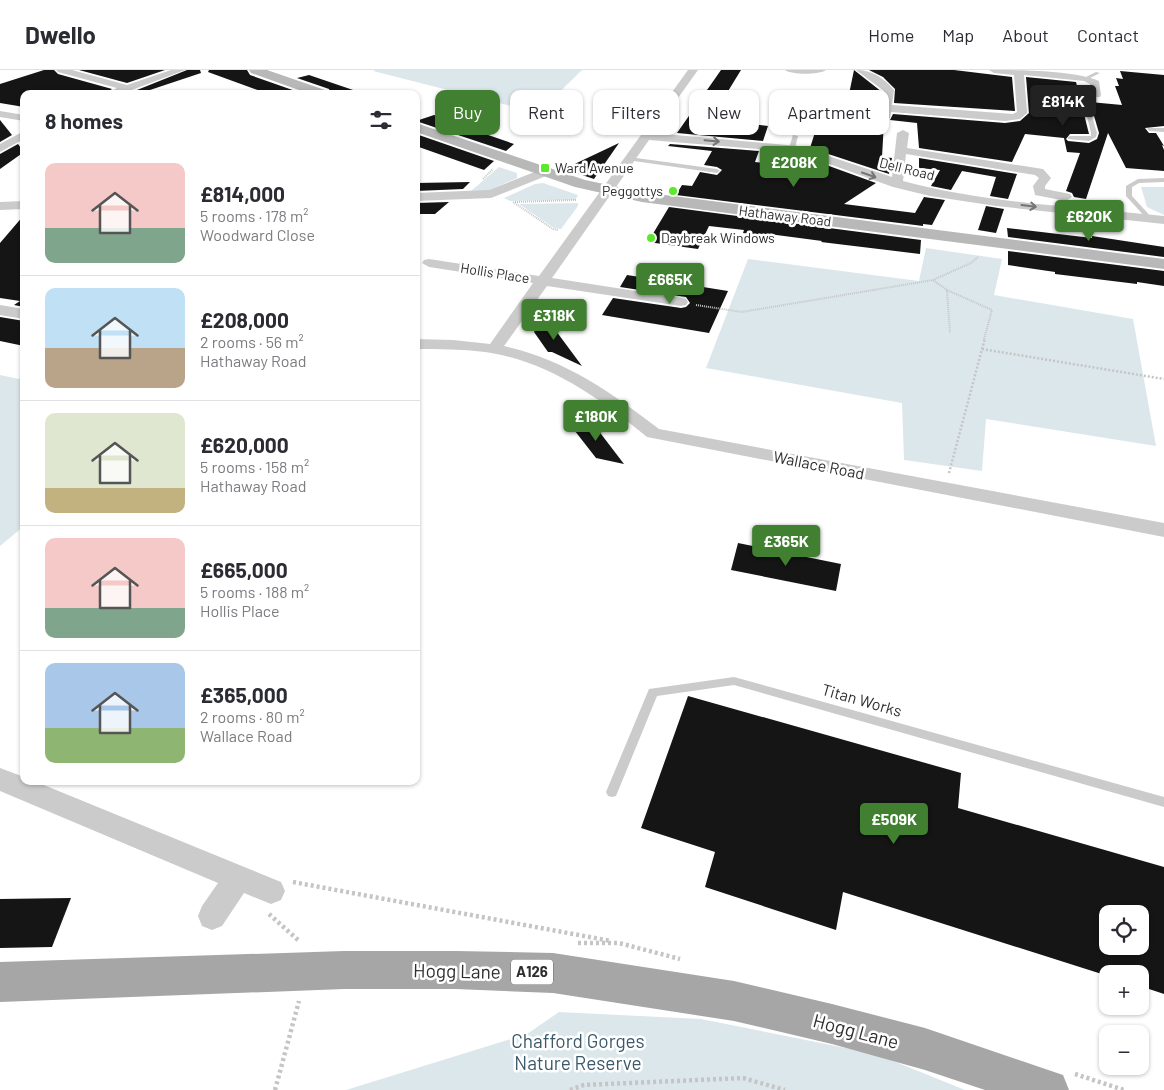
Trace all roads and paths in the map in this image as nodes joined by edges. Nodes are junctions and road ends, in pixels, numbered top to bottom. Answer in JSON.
{"nodes":[{"id":1,"x":61,"y":70,"type":"edge"},
{"id":2,"x":180,"y":70,"type":"edge"},
{"id":3,"x":255,"y":70,"type":"edge"},
{"id":4,"x":693,"y":70,"type":"edge"},
{"id":5,"x":790,"y":70,"type":"edge"},
{"id":6,"x":821,"y":70,"type":"edge"},
{"id":7,"x":861,"y":70,"type":"edge"},
{"id":8,"x":994,"y":70,"type":"edge"},
{"id":9,"x":1019,"y":72,"type":"junction"},
{"id":10,"x":1098,"y":74,"type":"dead end"},
{"id":11,"x":1086,"y":78,"type":"junction"},
{"id":12,"x":127,"y":88,"type":"junction"},
{"id":13,"x":122,"y":90,"type":"edge"},
{"id":14,"x":312,"y":90,"type":"edge"},
{"id":15,"x":889,"y":90,"type":"edge"},
{"id":16,"x":1096,"y":95,"type":"joint"},
{"id":17,"x":889,"y":113,"type":"edge"},
{"id":18,"x":0,"y":114,"type":"edge"},
{"id":19,"x":20,"y":117,"type":"edge"},
{"id":20,"x":420,"y":127,"type":"edge"},
{"id":21,"x":1149,"y":129,"type":"dead end"},
{"id":22,"x":1164,"y":130,"type":"edge"},
{"id":23,"x":903,"y":132,"type":"dead end"},
{"id":24,"x":646,"y":136,"type":"junction"},
{"id":25,"x":20,"y":138,"type":"edge"},
{"id":26,"x":1070,"y":138,"type":"dead end"},
{"id":27,"x":0,"y":148,"type":"edge"},
{"id":28,"x":901,"y":150,"type":"junction"},
{"id":29,"x":629,"y":159,"type":"junction"},
{"id":30,"x":717,"y":171,"type":"dead end"},
{"id":31,"x":546,"y":172,"type":"junction"},
{"id":32,"x":1164,"y":180,"type":"edge"},
{"id":33,"x":897,"y":184,"type":"junction"},
{"id":34,"x":490,"y":194,"type":"junction"},
{"id":35,"x":604,"y":195,"type":"junction"},
{"id":36,"x":420,"y":197,"type":"edge"},
{"id":37,"x":1092,"y":201,"type":"dead end"},
{"id":38,"x":514,"y":202,"type":"junction"},
{"id":39,"x":0,"y":206,"type":"edge"},
{"id":40,"x":20,"y":206,"type":"edge"},
{"id":41,"x":1150,"y":219,"type":"junction"},
{"id":42,"x":1164,"y":220,"type":"edge"},
{"id":43,"x":576,"y":232,"type":"junction"},
{"id":44,"x":982,"y":241,"type":"junction"},
{"id":45,"x":429,"y":262,"type":"dead end"},
{"id":46,"x":1164,"y":264,"type":"edge"},
{"id":47,"x":932,"y":280,"type":"junction"},
{"id":48,"x":543,"y":281,"type":"junction"},
{"id":49,"x":947,"y":290,"type":"junction"},
{"id":50,"x":681,"y":302,"type":"joint"},
{"id":51,"x":0,"y":310,"type":"edge"},
{"id":52,"x":20,"y":313,"type":"edge"},
{"id":53,"x":950,"y":332,"type":"dead end"},
{"id":54,"x":420,"y":344,"type":"edge"},
{"id":55,"x":494,"y":349,"type":"junction"},
{"id":56,"x":982,"y":349,"type":"junction"},
{"id":57,"x":1164,"y":379,"type":"edge"},
{"id":58,"x":944,"y":489,"type":"junction"},
{"id":59,"x":1164,"y":530,"type":"edge"},
{"id":60,"x":0,"y":779,"type":"edge"},
{"id":61,"x":612,"y":792,"type":"dead end"},
{"id":62,"x":1164,"y":802,"type":"edge"},
{"id":63,"x":238,"y":878,"type":"junction"},
{"id":64,"x":271,"y":891,"type":"junction"},
{"id":65,"x":212,"y":916,"type":"dead end"},
{"id":66,"x":619,"y":943,"type":"dead end"},
{"id":67,"x":306,"y":947,"type":"dead end"},
{"id":68,"x":0,"y":982,"type":"edge"},
{"id":69,"x":300,"y":995,"type":"dead end"},
{"id":70,"x":275,"y":1090,"type":"edge"},
{"id":71,"x":570,"y":1090,"type":"edge"},
{"id":72,"x":785,"y":1090,"type":"edge"},
{"id":73,"x":1048,"y":1090,"type":"edge"}],
"edges":[{"from":1,"to":12,"type":"street"},
{"from":2,"to":12,"type":"street"},
{"from":3,"to":14,"type":"street"},
{"from":4,"to":24,"type":"street"},
{"from":5,"to":6,"type":"street"},
{"from":7,"to":15,"type":"street"},
{"from":8,"to":9,"type":"street"},
{"from":9,"to":11,"type":"street"},
{"from":9,"to":17,"type":"street"},
{"from":10,"to":11,"type":"lane"},
{"from":11,"to":16,"type":"street"},
{"from":12,"to":13,"type":"street"},
{"from":16,"to":26,"type":"lane"},
{"from":18,"to":19,"type":"street"},
{"from":20,"to":31,"type":"street","name":"Hathaway Road"},
{"from":21,"to":22,"type":"lane"},
{"from":23,"to":28,"type":"street"},
{"from":24,"to":29,"type":"street"},
{"from":24,"to":33,"type":"street","name":"Dell Road","one_way":true},
{"from":25,"to":27,"type":"street"},
{"from":28,"to":33,"type":"street"},
{"from":28,"to":37,"type":"street"},
{"from":29,"to":30,"type":"lane"},
{"from":29,"to":35,"type":"street"},
{"from":31,"to":34,"type":"street"},
{"from":31,"to":35,"type":"street","name":"Hathaway Road"},
{"from":32,"to":41,"type":"lane"},
{"from":33,"to":41,"type":"street","name":"Dell Road","one_way":true},
{"from":34,"to":36,"type":"street"},
{"from":34,"to":38,"type":"path"},
{"from":35,"to":38,"type":"path"},
{"from":35,"to":43,"type":"street"},
{"from":35,"to":44,"type":"street","name":"Hathaway Road"},
{"from":38,"to":43,"type":"path"},
{"from":39,"to":40,"type":"street"},
{"from":41,"to":42,"type":"street","name":"Dell Road"},
{"from":43,"to":48,"type":"street"},
{"from":44,"to":46,"type":"street","name":"Hathaway Road"},
{"from":44,"to":47,"type":"path"},
{"from":45,"to":48,"type":"street","name":"Hollis Place"},
{"from":47,"to":49,"type":"path"},
{"from":47,"to":50,"type":"path"},
{"from":48,"to":50,"type":"street","name":"Hollis Place"},
{"from":48,"to":55,"type":"street"},
{"from":49,"to":53,"type":"path"},
{"from":49,"to":56,"type":"path"},
{"from":51,"to":52,"type":"street"},
{"from":54,"to":55,"type":"street","name":"Wallace Road"},
{"from":55,"to":58,"type":"street","name":"Wallace Road"},
{"from":56,"to":57,"type":"path"},
{"from":56,"to":58,"type":"path"},
{"from":58,"to":59,"type":"street","name":"Wallace Road"},
{"from":60,"to":63,"type":"street"},
{"from":61,"to":62,"type":"lane","name":"Titan Works"},
{"from":63,"to":64,"type":"street"},
{"from":63,"to":65,"type":"street"},
{"from":64,"to":66,"type":"path"},
{"from":64,"to":67,"type":"path"},
{"from":68,"to":73,"type":"main road","name":"Hogg Lane","number":"A126"},
{"from":69,"to":70,"type":"path"},
{"from":71,"to":72,"type":"path"}]}
